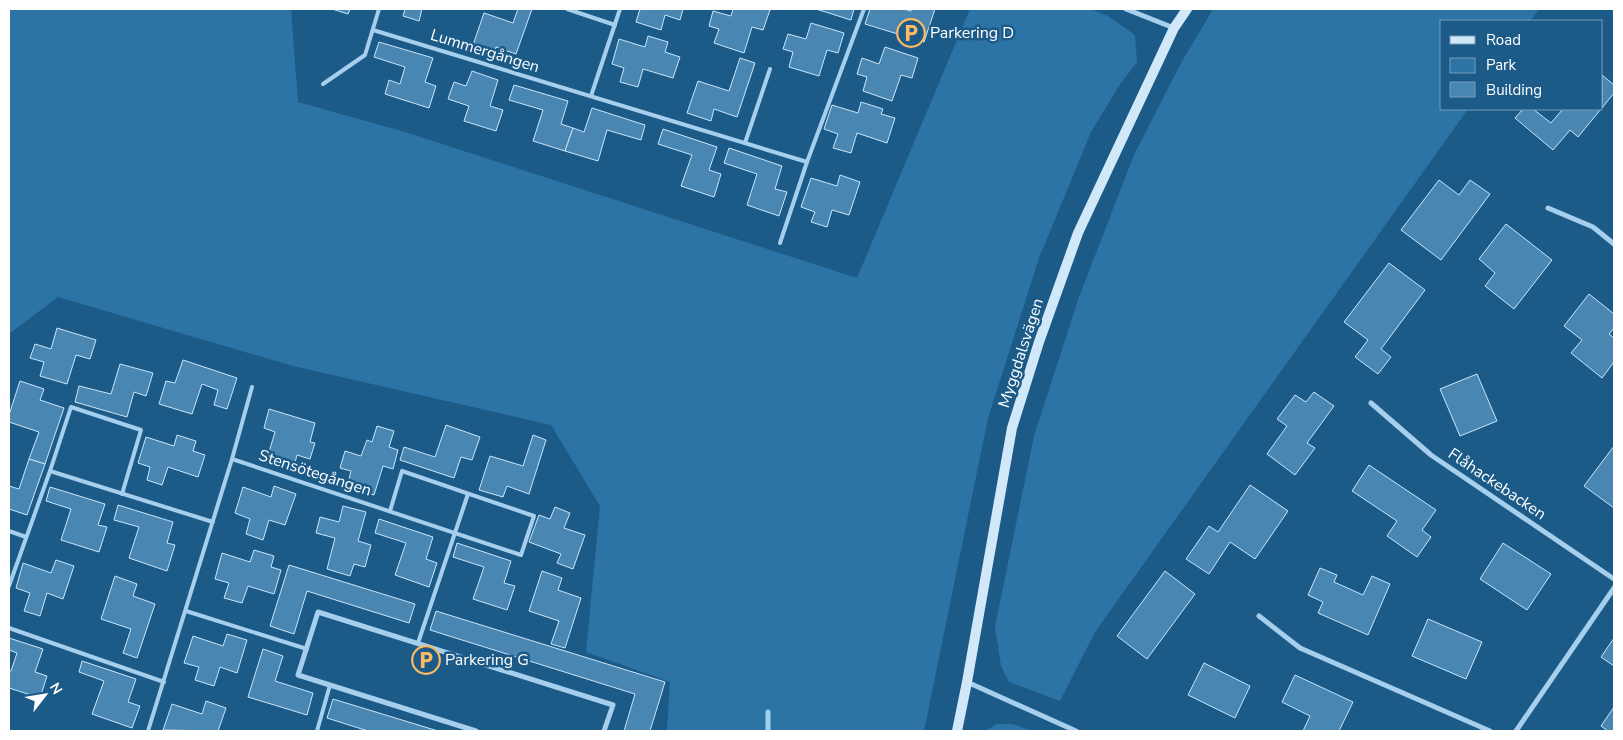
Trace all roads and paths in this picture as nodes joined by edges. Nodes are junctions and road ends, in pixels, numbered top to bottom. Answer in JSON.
{"nodes":[{"id":1,"x":379,"y":9,"type":"edge"},
{"id":2,"x":567,"y":9,"type":"edge"},
{"id":3,"x":620,"y":9,"type":"edge"},
{"id":4,"x":864,"y":9,"type":"edge"},
{"id":5,"x":1126,"y":9,"type":"edge"},
{"id":6,"x":1187,"y":9,"type":"edge"},
{"id":7,"x":615,"y":25,"type":"junction"},
{"id":8,"x":1174,"y":28,"type":"junction"},
{"id":9,"x":373,"y":30,"type":"junction"},
{"id":10,"x":770,"y":70,"type":"dead end"},
{"id":11,"x":323,"y":84,"type":"dead end"},
{"id":12,"x":591,"y":96,"type":"junction"},
{"id":13,"x":745,"y":143,"type":"junction"},
{"id":14,"x":806,"y":162,"type":"junction"},
{"id":15,"x":1548,"y":208,"type":"dead end"},
{"id":16,"x":780,"y":243,"type":"dead end"},
{"id":17,"x":1614,"y":244,"type":"edge"},
{"id":18,"x":252,"y":387,"type":"dead end"},
{"id":19,"x":1371,"y":403,"type":"dead end"},
{"id":20,"x":232,"y":459,"type":"junction"},
{"id":21,"x":50,"y":471,"type":"junction"},
{"id":22,"x":122,"y":494,"type":"junction"},
{"id":23,"x":468,"y":494,"type":"junction"},
{"id":24,"x":390,"y":511,"type":"junction"},
{"id":25,"x":213,"y":522,"type":"junction"},
{"id":26,"x":9,"y":531,"type":"edge"},
{"id":27,"x":455,"y":533,"type":"junction"},
{"id":28,"x":26,"y":537,"type":"junction"},
{"id":29,"x":1614,"y":579,"type":"edge"},
{"id":30,"x":9,"y":586,"type":"edge"},
{"id":31,"x":1614,"y":588,"type":"edge"},
{"id":32,"x":186,"y":611,"type":"junction"},
{"id":33,"x":1259,"y":616,"type":"dead end"},
{"id":34,"x":9,"y":628,"type":"edge"},
{"id":35,"x":418,"y":643,"type":"junction"},
{"id":36,"x":307,"y":649,"type":"junction"},
{"id":37,"x":164,"y":682,"type":"junction"},
{"id":38,"x":967,"y":682,"type":"junction"},
{"id":39,"x":330,"y":685,"type":"junction"},
{"id":40,"x":768,"y":712,"type":"dead end"},
{"id":41,"x":148,"y":731,"type":"edge"},
{"id":42,"x":317,"y":731,"type":"edge"},
{"id":43,"x":476,"y":731,"type":"edge"},
{"id":44,"x":604,"y":731,"type":"edge"},
{"id":45,"x":768,"y":731,"type":"edge"},
{"id":46,"x":957,"y":731,"type":"edge"},
{"id":47,"x":1076,"y":731,"type":"edge"},
{"id":48,"x":1490,"y":731,"type":"edge"},
{"id":49,"x":1516,"y":731,"type":"edge"}],
"edges":[{"from":1,"to":9,"type":"lane"},
{"from":2,"to":7,"type":"lane"},
{"from":3,"to":7,"type":"lane"},
{"from":4,"to":14,"type":"lane"},
{"from":5,"to":8,"type":"street"},
{"from":6,"to":8,"type":"street","name":"Myggdalsvägen"},
{"from":7,"to":12,"type":"lane"},
{"from":8,"to":38,"type":"street","name":"Myggdalsvägen"},
{"from":9,"to":11,"type":"lane"},
{"from":9,"to":12,"type":"lane","name":"Lummergången"},
{"from":10,"to":13,"type":"lane"},
{"from":12,"to":13,"type":"lane","name":"Lummergången"},
{"from":13,"to":14,"type":"lane","name":"Lummergången"},
{"from":14,"to":16,"type":"lane"},
{"from":15,"to":17,"type":"street"},
{"from":18,"to":20,"type":"lane","name":"Stensötegången"},
{"from":19,"to":29,"type":"street","name":"Flåhackebacken"},
{"from":20,"to":24,"type":"lane","name":"Stensötegången"},
{"from":20,"to":25,"type":"lane","name":"Stensötegången"},
{"from":21,"to":22,"type":"lane"},
{"from":21,"to":22,"type":"lane"},
{"from":21,"to":28,"type":"lane"},
{"from":22,"to":25,"type":"lane"},
{"from":23,"to":24,"type":"lane","name":"Stensötegången"},
{"from":23,"to":27,"type":"lane"},
{"from":23,"to":27,"type":"lane","name":"Stensötegången"},
{"from":24,"to":27,"type":"lane","name":"Stensötegången"},
{"from":25,"to":32,"type":"lane","name":"Stensötegången"},
{"from":26,"to":28,"type":"lane"},
{"from":27,"to":35,"type":"lane"},
{"from":28,"to":30,"type":"lane"},
{"from":31,"to":49,"type":"street"},
{"from":32,"to":36,"type":"lane"},
{"from":32,"to":37,"type":"lane","name":"Stensötegången"},
{"from":33,"to":48,"type":"street"},
{"from":34,"to":37,"type":"lane"},
{"from":35,"to":36,"type":"street"},
{"from":35,"to":44,"type":"street"},
{"from":36,"to":39,"type":"street"},
{"from":37,"to":41,"type":"lane","name":"Stensötegången"},
{"from":38,"to":46,"type":"street","name":"Myggdalsvägen"},
{"from":38,"to":47,"type":"street"},
{"from":39,"to":42,"type":"lane"},
{"from":39,"to":43,"type":"street"},
{"from":40,"to":45,"type":"street"}]}
